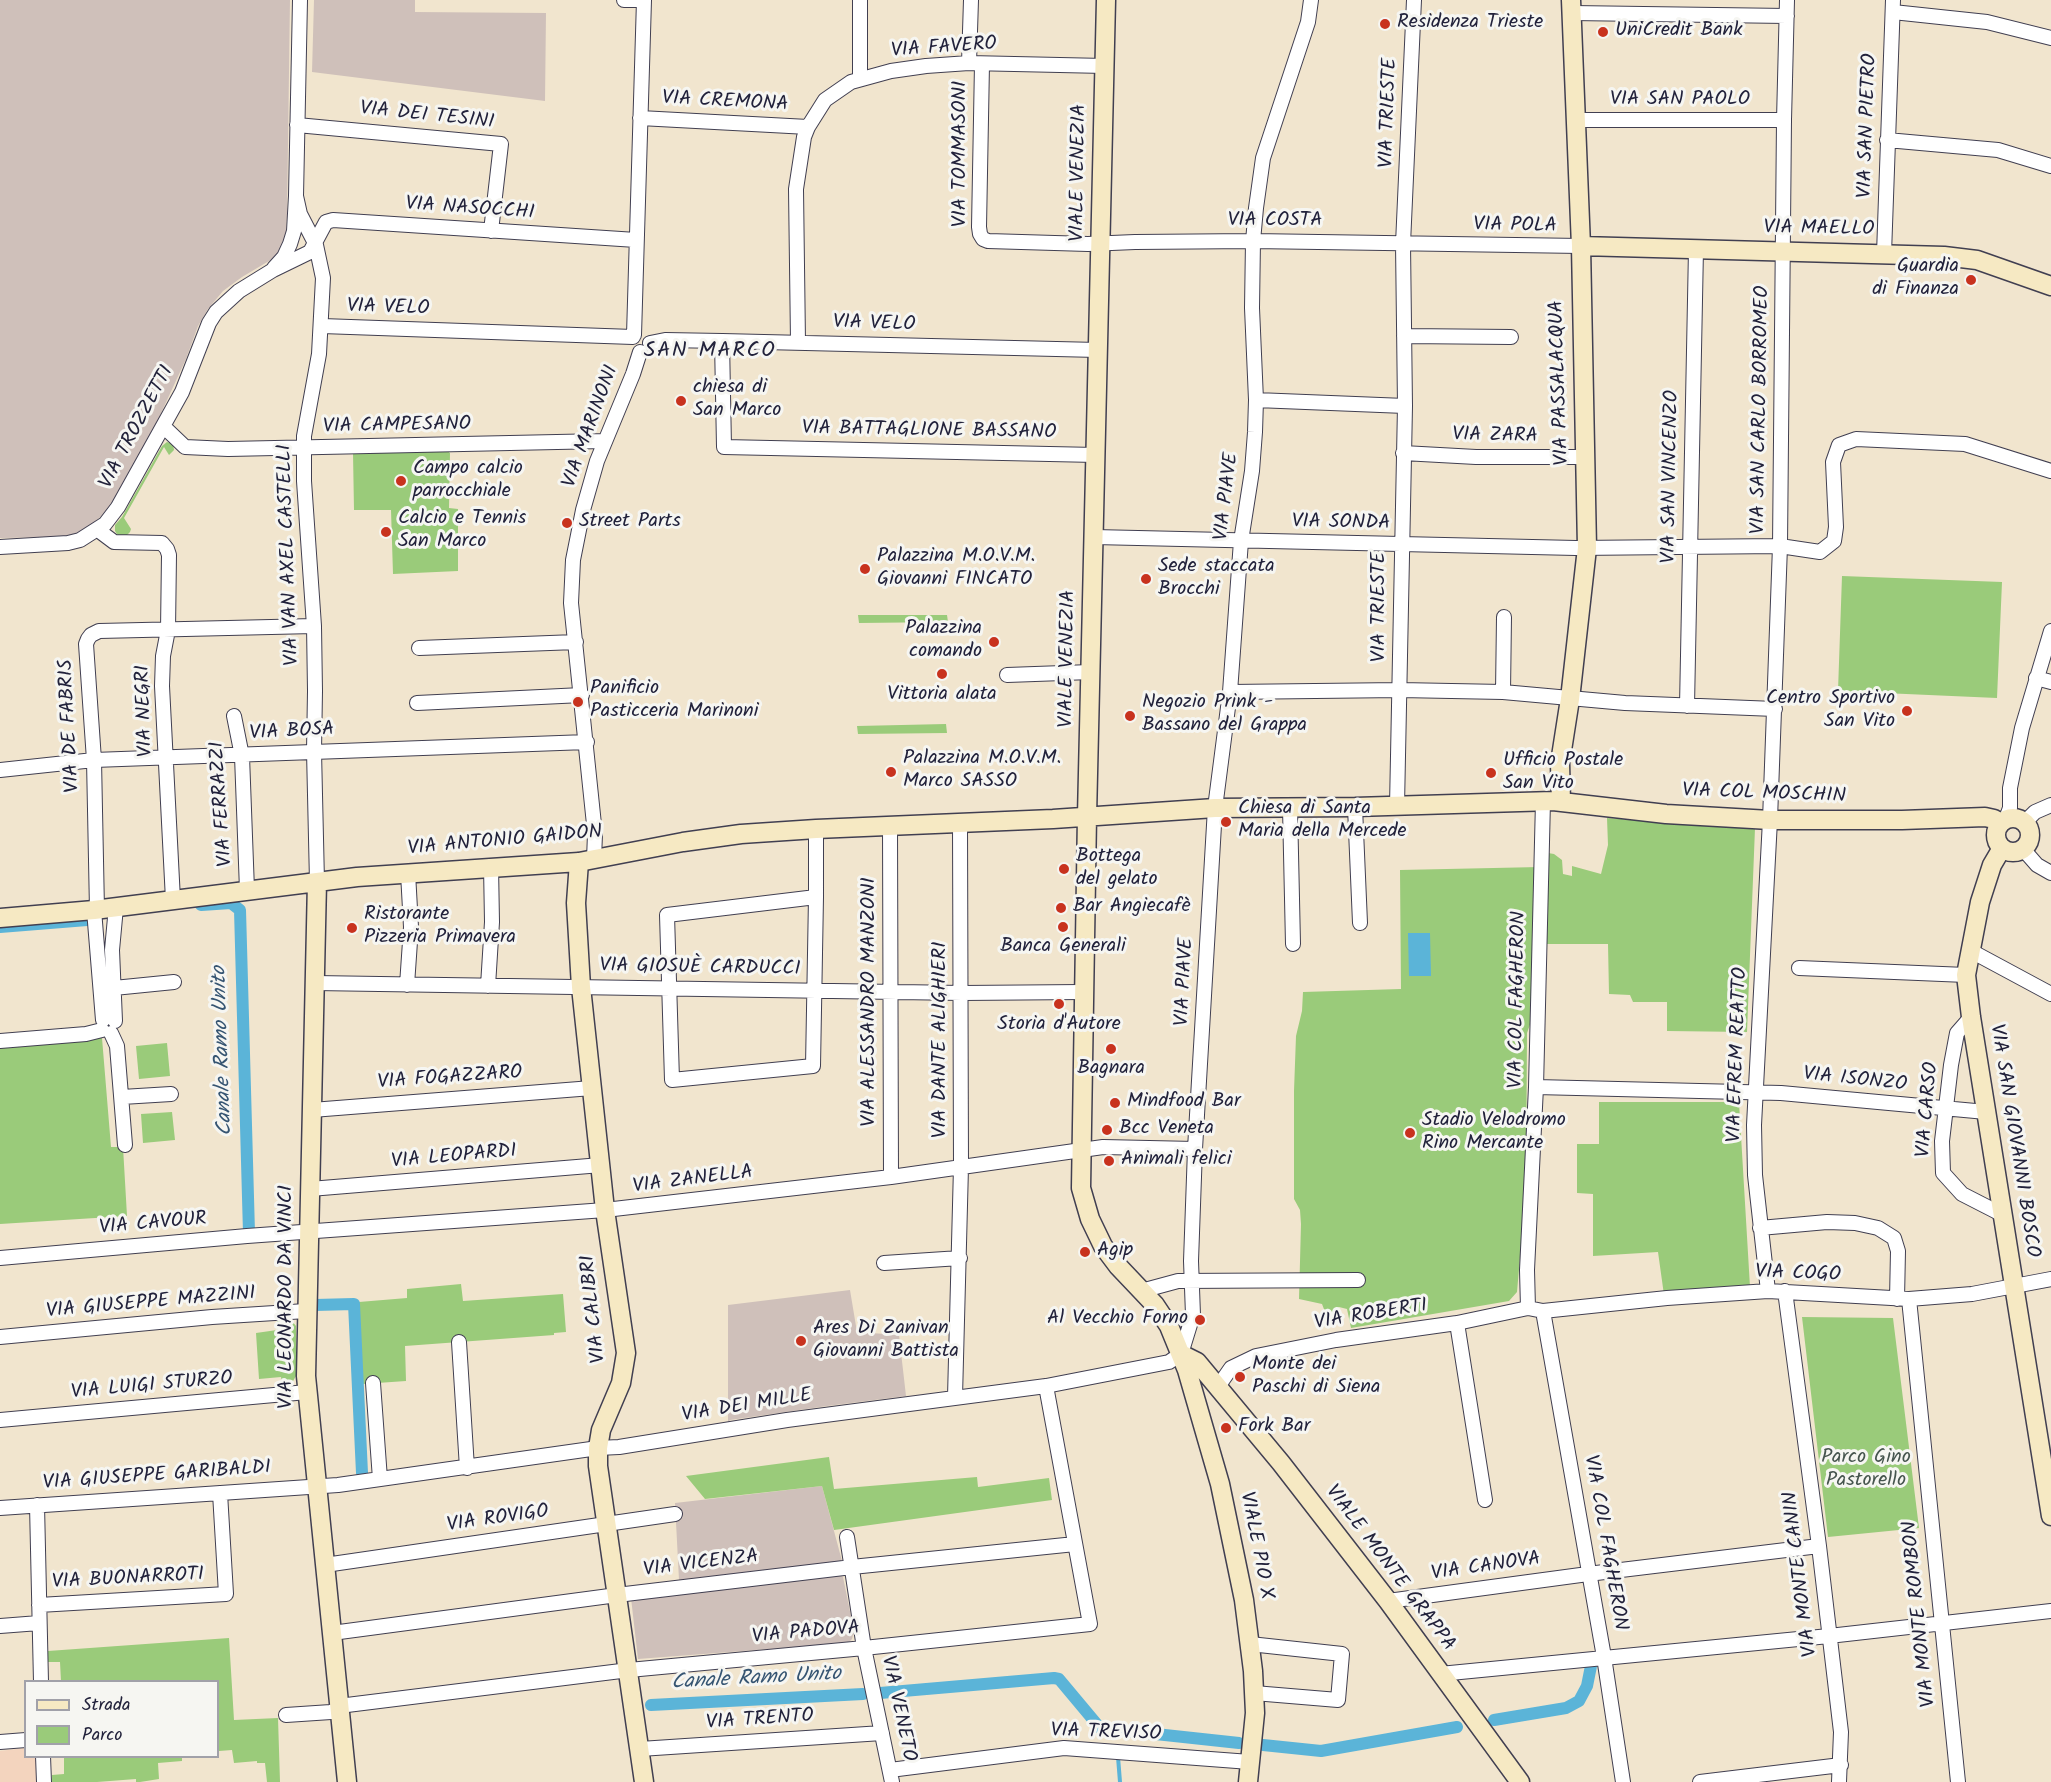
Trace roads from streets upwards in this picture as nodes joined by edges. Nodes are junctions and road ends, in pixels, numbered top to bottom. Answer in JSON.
{"nodes":[{"id":1,"x":300,"y":0,"type":"edge"},
{"id":2,"x":624,"y":0,"type":"edge"},
{"id":3,"x":644,"y":0,"type":"edge"},
{"id":4,"x":860,"y":0,"type":"edge"},
{"id":5,"x":971,"y":0,"type":"edge"},
{"id":6,"x":1106,"y":0,"type":"edge"},
{"id":7,"x":1311,"y":0,"type":"edge"},
{"id":8,"x":1414,"y":0,"type":"edge"},
{"id":9,"x":1787,"y":0,"type":"edge"},
{"id":10,"x":1572,"y":6,"type":"edge"},
{"id":11,"x":1893,"y":6,"type":"edge"},
{"id":12,"x":1787,"y":16,"type":"junction"},
{"id":13,"x":2051,"y":38,"type":"edge"},
{"id":14,"x":975,"y":64,"type":"junction"},
{"id":15,"x":1105,"y":66,"type":"junction"},
{"id":16,"x":860,"y":79,"type":"junction"},
{"id":17,"x":640,"y":118,"type":"junction"},
{"id":18,"x":1576,"y":120,"type":"junction"},
{"id":19,"x":1784,"y":120,"type":"junction"},
{"id":20,"x":297,"y":125,"type":"junction"},
{"id":21,"x":808,"y":127,"type":"junction"},
{"id":22,"x":1887,"y":140,"type":"junction"},
{"id":23,"x":2051,"y":166,"type":"edge"},
{"id":24,"x":296,"y":196,"type":"junction"},
{"id":25,"x":491,"y":231,"type":"junction"},
{"id":26,"x":636,"y":240,"type":"junction"},
{"id":27,"x":988,"y":241,"type":"joint"},
{"id":28,"x":1253,"y":241,"type":"junction"},
{"id":29,"x":1100,"y":243,"type":"junction"},
{"id":30,"x":1403,"y":244,"type":"junction"},
{"id":31,"x":316,"y":245,"type":"junction"},
{"id":32,"x":1450,"y":245,"type":"joint"},
{"id":33,"x":1581,"y":246,"type":"junction"},
{"id":34,"x":1696,"y":249,"type":"junction"},
{"id":35,"x":1783,"y":251,"type":"junction"},
{"id":36,"x":1884,"y":254,"type":"junction"},
{"id":37,"x":273,"y":270,"type":"junction"},
{"id":38,"x":2051,"y":286,"type":"edge"},
{"id":39,"x":322,"y":326,"type":"junction"},
{"id":40,"x":634,"y":336,"type":"junction"},
{"id":41,"x":1404,"y":336,"type":"junction"},
{"id":42,"x":1511,"y":337,"type":"dead end"},
{"id":43,"x":722,"y":341,"type":"junction"},
{"id":44,"x":798,"y":342,"type":"junction"},
{"id":45,"x":645,"y":347,"type":"junction"},
{"id":46,"x":1098,"y":350,"type":"junction"},
{"id":47,"x":1256,"y":400,"type":"junction"},
{"id":48,"x":1405,"y":406,"type":"junction"},
{"id":49,"x":163,"y":426,"type":"junction"},
{"id":50,"x":604,"y":441,"type":"junction"},
{"id":51,"x":304,"y":449,"type":"junction"},
{"id":52,"x":1403,"y":453,"type":"junction"},
{"id":53,"x":1096,"y":455,"type":"junction"},
{"id":54,"x":1586,"y":457,"type":"junction"},
{"id":55,"x":2051,"y":471,"type":"edge"},
{"id":56,"x":98,"y":530,"type":"junction"},
{"id":57,"x":1094,"y":537,"type":"junction"},
{"id":58,"x":1241,"y":541,"type":"junction"},
{"id":59,"x":1401,"y":545,"type":"junction"},
{"id":60,"x":1780,"y":546,"type":"junction"},
{"id":61,"x":0,"y":547,"type":"edge"},
{"id":62,"x":1587,"y":548,"type":"junction"},
{"id":63,"x":1690,"y":548,"type":"junction"},
{"id":64,"x":1504,"y":617,"type":"dead end"},
{"id":65,"x":314,"y":626,"type":"junction"},
{"id":66,"x":168,"y":630,"type":"junction"},
{"id":67,"x":2051,"y":631,"type":"edge"},
{"id":68,"x":576,"y":642,"type":"junction"},
{"id":69,"x":419,"y":648,"type":"dead end"},
{"id":70,"x":1091,"y":672,"type":"junction"},
{"id":71,"x":1007,"y":675,"type":"dead end"},
{"id":72,"x":2036,"y":678,"type":"junction"},
{"id":73,"x":2051,"y":682,"type":"edge"},
{"id":74,"x":1400,"y":690,"type":"junction"},
{"id":75,"x":1230,"y":692,"type":"junction"},
{"id":76,"x":1503,"y":692,"type":"junction"},
{"id":77,"x":582,"y":695,"type":"junction"},
{"id":78,"x":1570,"y":699,"type":"junction"},
{"id":79,"x":417,"y":703,"type":"dead end"},
{"id":80,"x":1687,"y":706,"type":"junction"},
{"id":81,"x":1775,"y":709,"type":"junction"},
{"id":82,"x":234,"y":716,"type":"dead end"},
{"id":83,"x":587,"y":742,"type":"junction"},
{"id":84,"x":314,"y":751,"type":"junction"},
{"id":85,"x":242,"y":756,"type":"junction"},
{"id":86,"x":166,"y":758,"type":"junction"},
{"id":87,"x":94,"y":760,"type":"junction"},
{"id":88,"x":0,"y":770,"type":"edge"},
{"id":89,"x":1552,"y":802,"type":"junction"},
{"id":90,"x":2051,"y":805,"type":"edge"},
{"id":91,"x":1397,"y":806,"type":"junction"},
{"id":92,"x":1355,"y":807,"type":"junction"},
{"id":93,"x":1215,"y":808,"type":"junction"},
{"id":94,"x":1290,"y":808,"type":"junction"},
{"id":95,"x":2007,"y":815,"type":"junction"},
{"id":96,"x":1087,"y":816,"type":"junction"},
{"id":97,"x":1770,"y":820,"type":"junction"},
{"id":98,"x":960,"y":823,"type":"junction"},
{"id":99,"x":890,"y":826,"type":"junction"},
{"id":100,"x":816,"y":829,"type":"junction"},
{"id":101,"x":2002,"y":848,"type":"junction"},
{"id":102,"x":2023,"y":849,"type":"junction"},
{"id":103,"x":586,"y":860,"type":"junction"},
{"id":104,"x":491,"y":866,"type":"junction"},
{"id":105,"x":408,"y":873,"type":"junction"},
{"id":106,"x":2051,"y":873,"type":"edge"},
{"id":107,"x":317,"y":882,"type":"junction"},
{"id":108,"x":248,"y":890,"type":"junction"},
{"id":109,"x":816,"y":897,"type":"junction"},
{"id":110,"x":173,"y":900,"type":"junction"},
{"id":111,"x":116,"y":907,"type":"junction"},
{"id":112,"x":96,"y":910,"type":"junction"},
{"id":113,"x":0,"y":918,"type":"edge"},
{"id":114,"x":1360,"y":923,"type":"dead end"},
{"id":115,"x":1293,"y":944,"type":"dead end"},
{"id":116,"x":1971,"y":951,"type":"junction"},
{"id":117,"x":1799,"y":968,"type":"dead end"},
{"id":118,"x":1966,"y":975,"type":"junction"},
{"id":119,"x":174,"y":982,"type":"dead end"},
{"id":120,"x":315,"y":983,"type":"junction"},
{"id":121,"x":407,"y":985,"type":"junction"},
{"id":122,"x":488,"y":986,"type":"junction"},
{"id":123,"x":581,"y":987,"type":"junction"},
{"id":124,"x":114,"y":988,"type":"junction"},
{"id":125,"x":669,"y":988,"type":"junction"},
{"id":126,"x":814,"y":990,"type":"junction"},
{"id":127,"x":890,"y":991,"type":"junction"},
{"id":128,"x":1083,"y":992,"type":"junction"},
{"id":129,"x":962,"y":993,"type":"junction"},
{"id":130,"x":2051,"y":994,"type":"edge"},
{"id":131,"x":1971,"y":1017,"type":"junction"},
{"id":132,"x":108,"y":1026,"type":"junction"},
{"id":133,"x":0,"y":1041,"type":"edge"},
{"id":134,"x":1536,"y":1086,"type":"junction"},
{"id":135,"x":592,"y":1088,"type":"junction"},
{"id":136,"x":1755,"y":1092,"type":"junction"},
{"id":137,"x":171,"y":1094,"type":"dead end"},
{"id":138,"x":122,"y":1097,"type":"junction"},
{"id":139,"x":1945,"y":1109,"type":"junction"},
{"id":140,"x":312,"y":1110,"type":"junction"},
{"id":141,"x":1986,"y":1112,"type":"junction"},
{"id":142,"x":125,"y":1145,"type":"dead end"},
{"id":143,"x":1195,"y":1149,"type":"junction"},
{"id":144,"x":1080,"y":1151,"type":"junction"},
{"id":145,"x":601,"y":1166,"type":"junction"},
{"id":146,"x":961,"y":1167,"type":"junction"},
{"id":147,"x":891,"y":1177,"type":"junction"},
{"id":148,"x":310,"y":1189,"type":"junction"},
{"id":149,"x":605,"y":1210,"type":"junction"},
{"id":150,"x":2003,"y":1215,"type":"junction"},
{"id":151,"x":1760,"y":1228,"type":"junction"},
{"id":152,"x":308,"y":1232,"type":"junction"},
{"id":153,"x":0,"y":1258,"type":"edge"},
{"id":154,"x":960,"y":1258,"type":"junction"},
{"id":155,"x":884,"y":1263,"type":"dead end"},
{"id":156,"x":1192,"y":1280,"type":"junction"},
{"id":157,"x":1358,"y":1280,"type":"dead end"},
{"id":158,"x":2051,"y":1280,"type":"edge"},
{"id":159,"x":2014,"y":1287,"type":"junction"},
{"id":160,"x":1141,"y":1291,"type":"junction"},
{"id":161,"x":1768,"y":1291,"type":"junction"},
{"id":162,"x":1785,"y":1291,"type":"junction"},
{"id":163,"x":1903,"y":1299,"type":"junction"},
{"id":164,"x":1528,"y":1308,"type":"junction"},
{"id":165,"x":306,"y":1311,"type":"junction"},
{"id":166,"x":1543,"y":1311,"type":"junction"},
{"id":167,"x":1192,"y":1315,"type":"junction"},
{"id":168,"x":1457,"y":1323,"type":"junction"},
{"id":169,"x":1169,"y":1326,"type":"junction"},
{"id":170,"x":0,"y":1337,"type":"edge"},
{"id":171,"x":459,"y":1342,"type":"dead end"},
{"id":172,"x":1181,"y":1354,"type":"junction"},
{"id":173,"x":373,"y":1383,"type":"dead end"},
{"id":174,"x":1046,"y":1386,"type":"junction"},
{"id":175,"x":1217,"y":1388,"type":"junction"},
{"id":176,"x":307,"y":1392,"type":"junction"},
{"id":177,"x":955,"y":1397,"type":"junction"},
{"id":178,"x":0,"y":1420,"type":"edge"},
{"id":179,"x":1200,"y":1421,"type":"junction"},
{"id":180,"x":598,"y":1448,"type":"junction"},
{"id":181,"x":466,"y":1468,"type":"junction"},
{"id":182,"x":380,"y":1479,"type":"junction"},
{"id":183,"x":316,"y":1487,"type":"junction"},
{"id":184,"x":220,"y":1493,"type":"junction"},
{"id":185,"x":1485,"y":1500,"type":"dead end"},
{"id":186,"x":37,"y":1505,"type":"junction"},
{"id":187,"x":0,"y":1508,"type":"edge"},
{"id":188,"x":675,"y":1514,"type":"dead end"},
{"id":189,"x":2051,"y":1516,"type":"edge"},
{"id":190,"x":606,"y":1524,"type":"junction"},
{"id":191,"x":847,"y":1537,"type":"dead end"},
{"id":192,"x":1075,"y":1544,"type":"junction"},
{"id":193,"x":1819,"y":1546,"type":"junction"},
{"id":194,"x":325,"y":1565,"type":"junction"},
{"id":195,"x":852,"y":1567,"type":"junction"},
{"id":196,"x":1588,"y":1574,"type":"junction"},
{"id":197,"x":617,"y":1595,"type":"junction"},
{"id":198,"x":1388,"y":1601,"type":"junction"},
{"id":199,"x":39,"y":1605,"type":"junction"},
{"id":200,"x":2051,"y":1611,"type":"edge"},
{"id":201,"x":39,"y":1623,"type":"junction"},
{"id":202,"x":1941,"y":1623,"type":"junction"},
{"id":203,"x":0,"y":1626,"type":"edge"},
{"id":204,"x":332,"y":1633,"type":"junction"},
{"id":205,"x":1829,"y":1636,"type":"junction"},
{"id":206,"x":1250,"y":1644,"type":"junction"},
{"id":207,"x":864,"y":1648,"type":"junction"},
{"id":208,"x":1604,"y":1657,"type":"junction"},
{"id":209,"x":629,"y":1670,"type":"junction"},
{"id":210,"x":1440,"y":1674,"type":"junction"},
{"id":211,"x":41,"y":1680,"type":"edge"},
{"id":212,"x":1254,"y":1693,"type":"junction"},
{"id":213,"x":340,"y":1707,"type":"junction"},
{"id":214,"x":286,"y":1715,"type":"dead end"},
{"id":215,"x":882,"y":1733,"type":"junction"},
{"id":216,"x":24,"y":1740,"type":"edge"},
{"id":217,"x":0,"y":1742,"type":"edge"},
{"id":218,"x":640,"y":1749,"type":"junction"},
{"id":219,"x":43,"y":1758,"type":"edge"},
{"id":220,"x":1251,"y":1762,"type":"junction"},
{"id":221,"x":1841,"y":1765,"type":"junction"},
{"id":222,"x":891,"y":1776,"type":"edge"},
{"id":223,"x":44,"y":1782,"type":"edge"},
{"id":224,"x":348,"y":1782,"type":"edge"},
{"id":225,"x":644,"y":1782,"type":"edge"},
{"id":226,"x":1248,"y":1782,"type":"edge"},
{"id":227,"x":1520,"y":1782,"type":"edge"},
{"id":228,"x":1623,"y":1782,"type":"edge"},
{"id":229,"x":1700,"y":1782,"type":"edge"},
{"id":230,"x":1839,"y":1782,"type":"edge"},
{"id":231,"x":1958,"y":1782,"type":"edge"}],
"edges":[{"from":1,"to":20,"type":"street","name":"VIA TROZZETTI"},
{"from":2,"to":3,"type":"street"},
{"from":3,"to":17,"type":"street"},
{"from":4,"to":16,"type":"street"},
{"from":5,"to":14,"type":"street","name":"VIA TOMMASONI"},
{"from":6,"to":15,"type":"street","name":"VIALE VENEZIA"},
{"from":7,"to":28,"type":"street","name":"VIA PIAVE"},
{"from":8,"to":30,"type":"street","name":"VIA TRIESTE"},
{"from":9,"to":12,"type":"street","name":"VIA SAN CARLO BORROMEO"},
{"from":10,"to":12,"type":"street"},
{"from":10,"to":18,"type":"street","name":"VIA PASSALACQUA"},
{"from":11,"to":13,"type":"street"},
{"from":11,"to":22,"type":"street","name":"VIA SAN PIETRO"},
{"from":12,"to":19,"type":"street","name":"VIA SAN CARLO BORROMEO"},
{"from":14,"to":15,"type":"street","name":"VIA FAVERO"},
{"from":14,"to":16,"type":"street","name":"VIA FAVERO"},
{"from":14,"to":27,"type":"street","name":"VIA TOMMASONI"},
{"from":15,"to":29,"type":"street","name":"VIALE VENEZIA"},
{"from":16,"to":21,"type":"street","name":"VIA FAVERO"},
{"from":17,"to":21,"type":"street","name":"VIA CREMONA"},
{"from":17,"to":26,"type":"street"},
{"from":18,"to":19,"type":"street","name":"VIA SAN PAOLO"},
{"from":18,"to":33,"type":"street","name":"VIA PASSALACQUA"},
{"from":19,"to":35,"type":"street","name":"VIA SAN CARLO BORROMEO"},
{"from":20,"to":24,"type":"street","name":"VIA TROZZETTI"},
{"from":20,"to":25,"type":"street","name":"VIA DEI TESINI"},
{"from":21,"to":44,"type":"street","name":"VIA FAVERO"},
{"from":22,"to":23,"type":"street"},
{"from":22,"to":36,"type":"street","name":"VIA SAN PIETRO"},
{"from":24,"to":31,"type":"street","name":"VIA VAN AXEL CASTELLI"},
{"from":24,"to":37,"type":"street","name":"VIA TROZZETTI"},
{"from":25,"to":26,"type":"street","name":"VIA NASOCCHI"},
{"from":25,"to":31,"type":"street","name":"VIA NASOCCHI"},
{"from":26,"to":40,"type":"street"},
{"from":27,"to":29,"type":"street","name":"VIA COSTA"},
{"from":28,"to":29,"type":"street","name":"VIA COSTA"},
{"from":28,"to":30,"type":"street","name":"VIA COSTA"},
{"from":28,"to":47,"type":"street","name":"VIA PIAVE"},
{"from":29,"to":46,"type":"street","name":"VIALE VENEZIA"},
{"from":30,"to":32,"type":"street","name":"VIA COSTA"},
{"from":30,"to":41,"type":"street","name":"VIA TRIESTE"},
{"from":31,"to":37,"type":"street","name":"VIA TROZZETTI"},
{"from":31,"to":39,"type":"street","name":"VIA VAN AXEL CASTELLI"},
{"from":32,"to":33,"type":"street","name":"VIA POLA"},
{"from":33,"to":34,"type":"street","name":"VIA MAELLO"},
{"from":33,"to":54,"type":"street","name":"VIA PASSALACQUA"},
{"from":34,"to":35,"type":"street","name":"VIA MAELLO"},
{"from":34,"to":63,"type":"street","name":"VIA SAN VINCENZO"},
{"from":35,"to":36,"type":"street","name":"VIA MAELLO"},
{"from":35,"to":60,"type":"street","name":"VIA SAN CARLO BORROMEO"},
{"from":36,"to":38,"type":"street","name":"VIA MAELLO"},
{"from":37,"to":49,"type":"street","name":"VIA TROZZETTI"},
{"from":39,"to":40,"type":"street","name":"VIA VELO"},
{"from":39,"to":51,"type":"street","name":"VIA VAN AXEL CASTELLI"},
{"from":40,"to":45,"type":"street"},
{"from":41,"to":42,"type":"street"},
{"from":41,"to":48,"type":"street","name":"VIA TRIESTE"},
{"from":43,"to":44,"type":"street","name":"VIA VELO"},
{"from":43,"to":45,"type":"street","name":"VIA VELO"},
{"from":43,"to":53,"type":"street","name":"VIA BATTAGLIONE BASSANO"},
{"from":44,"to":46,"type":"street","name":"VIA VELO"},
{"from":45,"to":50,"type":"street","name":"VIA MARINONI"},
{"from":46,"to":53,"type":"street","name":"VIALE VENEZIA"},
{"from":47,"to":48,"type":"street"},
{"from":47,"to":58,"type":"street","name":"VIA PIAVE"},
{"from":48,"to":52,"type":"street","name":"VIA TRIESTE"},
{"from":49,"to":51,"type":"street","name":"VIA CAMPESANO"},
{"from":49,"to":56,"type":"street","name":"VIA TROZZETTI"},
{"from":50,"to":51,"type":"street","name":"VIA CAMPESANO"},
{"from":50,"to":68,"type":"street","name":"VIA MARINONI"},
{"from":51,"to":65,"type":"street","name":"VIA VAN AXEL CASTELLI"},
{"from":52,"to":54,"type":"street","name":"VIA ZARA"},
{"from":52,"to":59,"type":"street","name":"VIA TRIESTE"},
{"from":53,"to":57,"type":"street","name":"VIALE VENEZIA"},
{"from":54,"to":62,"type":"street","name":"VIA PASSALACQUA"},
{"from":55,"to":60,"type":"street","name":"VIA SONDA"},
{"from":56,"to":61,"type":"street","name":"VIA TROZZETTI"},
{"from":56,"to":66,"type":"street"},
{"from":57,"to":58,"type":"street","name":"VIA SONDA"},
{"from":57,"to":70,"type":"street","name":"VIALE VENEZIA"},
{"from":58,"to":59,"type":"street","name":"VIA SONDA"},
{"from":58,"to":75,"type":"street","name":"VIA PIAVE"},
{"from":59,"to":62,"type":"street","name":"VIA SONDA"},
{"from":59,"to":74,"type":"street","name":"VIA TRIESTE"},
{"from":60,"to":63,"type":"street","name":"VIA SONDA"},
{"from":60,"to":81,"type":"street","name":"VIA SAN CARLO BORROMEO"},
{"from":62,"to":63,"type":"street","name":"VIA SONDA"},
{"from":62,"to":78,"type":"street","name":"VIA PASSALACQUA"},
{"from":63,"to":80,"type":"street","name":"VIA SAN VINCENZO"},
{"from":64,"to":76,"type":"street"},
{"from":65,"to":66,"type":"street"},
{"from":65,"to":84,"type":"street","name":"VIA VAN AXEL CASTELLI"},
{"from":66,"to":86,"type":"street","name":"VIA NEGRI"},
{"from":66,"to":87,"type":"street","name":"VIA DE FABRIS"},
{"from":67,"to":72,"type":"street"},
{"from":68,"to":69,"type":"street"},
{"from":68,"to":77,"type":"street","name":"VIA MARINONI"},
{"from":70,"to":71,"type":"street"},
{"from":70,"to":96,"type":"street","name":"VIALE VENEZIA"},
{"from":72,"to":73,"type":"street"},
{"from":72,"to":95,"type":"street"},
{"from":74,"to":75,"type":"street"},
{"from":74,"to":76,"type":"street"},
{"from":74,"to":91,"type":"street","name":"VIA TRIESTE"},
{"from":75,"to":93,"type":"street","name":"VIA PIAVE"},
{"from":76,"to":78,"type":"street"},
{"from":77,"to":79,"type":"street"},
{"from":77,"to":83,"type":"street","name":"VIA MARINONI"},
{"from":78,"to":80,"type":"street"},
{"from":78,"to":89,"type":"street","name":"VIA PASSALACQUA"},
{"from":80,"to":81,"type":"street"},
{"from":81,"to":97,"type":"street","name":"VIA SAN CARLO BORROMEO"},
{"from":82,"to":85,"type":"street","name":"VIA FERRAZZI"},
{"from":83,"to":84,"type":"street","name":"VIA BOSA"},
{"from":83,"to":103,"type":"street","name":"VIA MARINONI"},
{"from":84,"to":85,"type":"street","name":"VIA BOSA"},
{"from":84,"to":107,"type":"street","name":"VIA VAN AXEL CASTELLI"},
{"from":85,"to":86,"type":"street","name":"VIA BOSA"},
{"from":85,"to":108,"type":"street","name":"VIA FERRAZZI"},
{"from":86,"to":87,"type":"street","name":"VIA BOSA"},
{"from":86,"to":110,"type":"street","name":"VIA NEGRI"},
{"from":87,"to":88,"type":"street","name":"VIA BOSA"},
{"from":87,"to":112,"type":"street","name":"VIA DE FABRIS"},
{"from":89,"to":91,"type":"street","name":"VIA COL MOSCHIN"},
{"from":89,"to":97,"type":"street","name":"VIA COL MOSCHIN"},
{"from":89,"to":134,"type":"street","name":"VIA COL FAGHERON"},
{"from":90,"to":95,"type":"street"},
{"from":91,"to":92,"type":"street","name":"VIA COL MOSCHIN"},
{"from":92,"to":94,"type":"street","name":"VIA COL MOSCHIN"},
{"from":92,"to":114,"type":"street"},
{"from":93,"to":94,"type":"street","name":"VIA ANTONIO GAIDON"},
{"from":93,"to":96,"type":"street","name":"VIA ANTONIO GAIDON"},
{"from":93,"to":143,"type":"street","name":"VIA PIAVE"},
{"from":94,"to":115,"type":"street"},
{"from":95,"to":97,"type":"street","name":"VIA COL MOSCHIN"},
{"from":95,"to":101,"type":"street"},
{"from":95,"to":102,"type":"street"},
{"from":96,"to":98,"type":"street","name":"VIA ANTONIO GAIDON"},
{"from":96,"to":128,"type":"street","name":"VIALE VENEZIA"},
{"from":97,"to":136,"type":"street","name":"VIA EFREM REATTO"},
{"from":98,"to":99,"type":"street","name":"VIA ANTONIO GAIDON"},
{"from":98,"to":129,"type":"street","name":"VIA DANTE ALIGHIERI"},
{"from":99,"to":100,"type":"street","name":"VIA ANTONIO GAIDON"},
{"from":99,"to":127,"type":"street","name":"VIA ALESSANDRO MANZONI"},
{"from":100,"to":103,"type":"street","name":"VIA ANTONIO GAIDON"},
{"from":100,"to":109,"type":"street"},
{"from":101,"to":102,"type":"street"},
{"from":101,"to":116,"type":"street","name":"VIA SAN GIOVANNI BOSCO"},
{"from":102,"to":106,"type":"street"},
{"from":103,"to":104,"type":"street","name":"VIA ANTONIO GAIDON"},
{"from":103,"to":123,"type":"street","name":"VIA CALIBRI"},
{"from":104,"to":105,"type":"street","name":"VIA ANTONIO GAIDON"},
{"from":104,"to":122,"type":"street"},
{"from":105,"to":107,"type":"street","name":"VIA ANTONIO GAIDON"},
{"from":105,"to":121,"type":"street"},
{"from":107,"to":108,"type":"street","name":"VIA ANTONIO GAIDON"},
{"from":107,"to":120,"type":"street","name":"VIA LEONARDO DA VINCI"},
{"from":108,"to":110,"type":"street","name":"VIA ANTONIO GAIDON"},
{"from":109,"to":125,"type":"street"},
{"from":109,"to":126,"type":"street"},
{"from":110,"to":111,"type":"street","name":"VIA ANTONIO GAIDON"},
{"from":111,"to":112,"type":"street","name":"VIA ANTONIO GAIDON"},
{"from":111,"to":124,"type":"street"},
{"from":112,"to":113,"type":"street","name":"VIA ANTONIO GAIDON"},
{"from":112,"to":132,"type":"street","name":"VIA DE FABRIS"},
{"from":116,"to":118,"type":"street","name":"VIA SAN GIOVANNI BOSCO"},
{"from":116,"to":130,"type":"street"},
{"from":117,"to":118,"type":"street"},
{"from":118,"to":131,"type":"street","name":"VIA SAN GIOVANNI BOSCO"},
{"from":119,"to":124,"type":"street"},
{"from":120,"to":121,"type":"street","name":"VIA GIOSUÈ CARDUCCI"},
{"from":120,"to":140,"type":"street","name":"VIA LEONARDO DA VINCI"},
{"from":121,"to":122,"type":"street","name":"VIA GIOSUÈ CARDUCCI"},
{"from":122,"to":123,"type":"street","name":"VIA GIOSUÈ CARDUCCI"},
{"from":123,"to":125,"type":"street","name":"VIA GIOSUÈ CARDUCCI"},
{"from":123,"to":135,"type":"street","name":"VIA CALIBRI"},
{"from":124,"to":132,"type":"street"},
{"from":125,"to":126,"type":"street","name":"VIA GIOSUÈ CARDUCCI"},
{"from":125,"to":126,"type":"street"},
{"from":126,"to":127,"type":"street","name":"VIA GIOSUÈ CARDUCCI"},
{"from":127,"to":129,"type":"street","name":"VIA GIOSUÈ CARDUCCI"},
{"from":127,"to":147,"type":"street","name":"VIA ALESSANDRO MANZONI"},
{"from":128,"to":129,"type":"street","name":"VIA GIOSUÈ CARDUCCI"},
{"from":128,"to":144,"type":"street","name":"VIALE VENEZIA"},
{"from":129,"to":146,"type":"street","name":"VIA DANTE ALIGHIERI"},
{"from":131,"to":139,"type":"street","name":"VIA CARSO"},
{"from":131,"to":141,"type":"street","name":"VIA SAN GIOVANNI BOSCO"},
{"from":132,"to":133,"type":"street"},
{"from":132,"to":138,"type":"street"},
{"from":134,"to":136,"type":"street","name":"VIA ISONZO"},
{"from":134,"to":164,"type":"street","name":"VIA COL FAGHERON"},
{"from":135,"to":140,"type":"street","name":"VIA FOGAZZARO"},
{"from":135,"to":145,"type":"street","name":"VIA CALIBRI"},
{"from":136,"to":139,"type":"street","name":"VIA ISONZO"},
{"from":136,"to":151,"type":"street","name":"VIA EFREM REATTO"},
{"from":137,"to":138,"type":"street"},
{"from":138,"to":142,"type":"street"},
{"from":139,"to":141,"type":"street","name":"VIA ISONZO"},
{"from":139,"to":150,"type":"street","name":"VIA CARSO"},
{"from":140,"to":148,"type":"street","name":"VIA LEONARDO DA VINCI"},
{"from":141,"to":150,"type":"street","name":"VIA SAN GIOVANNI BOSCO"},
{"from":143,"to":144,"type":"street"},
{"from":143,"to":156,"type":"street","name":"VIA PIAVE"},
{"from":144,"to":146,"type":"street","name":"VIA ZANELLA"},
{"from":144,"to":160,"type":"street","name":"VIALE VENEZIA"},
{"from":145,"to":148,"type":"street","name":"VIA LEOPARDI"},
{"from":145,"to":149,"type":"street","name":"VIA CALIBRI"},
{"from":146,"to":147,"type":"street","name":"VIA ZANELLA"},
{"from":146,"to":154,"type":"street","name":"VIA DANTE ALIGHIERI"},
{"from":147,"to":149,"type":"street","name":"VIA ZANELLA"},
{"from":148,"to":152,"type":"street","name":"VIA LEONARDO DA VINCI"},
{"from":149,"to":152,"type":"street","name":"VIA ZANELLA"},
{"from":149,"to":180,"type":"street","name":"VIA CALIBRI"},
{"from":150,"to":159,"type":"street","name":"VIA SAN GIOVANNI BOSCO"},
{"from":151,"to":161,"type":"street","name":"VIA EFREM REATTO"},
{"from":151,"to":163,"type":"street","name":"VIA MONTE ROMBON"},
{"from":152,"to":153,"type":"street","name":"VIA CAVOUR"},
{"from":152,"to":165,"type":"street","name":"VIA LEONARDO DA VINCI"},
{"from":154,"to":155,"type":"street"},
{"from":154,"to":177,"type":"street","name":"VIA DANTE ALIGHIERI"},
{"from":156,"to":157,"type":"street"},
{"from":156,"to":160,"type":"street"},
{"from":156,"to":167,"type":"street","name":"VIA PIAVE"},
{"from":158,"to":159,"type":"street","name":"VIA COGO"},
{"from":159,"to":163,"type":"street","name":"VIA COGO"},
{"from":159,"to":189,"type":"street","name":"VIA SAN GIOVANNI BOSCO"},
{"from":160,"to":169,"type":"street","name":"VIALE VENEZIA"},
{"from":161,"to":162,"type":"street","name":"VIA COGO"},
{"from":161,"to":166,"type":"street","name":"VIA COGO"},
{"from":162,"to":163,"type":"street","name":"VIA COGO"},
{"from":162,"to":193,"type":"street","name":"VIA MONTE CANIN"},
{"from":163,"to":202,"type":"street","name":"VIA MONTE ROMBON"},
{"from":164,"to":166,"type":"street","name":"VIA ROBERTI"},
{"from":164,"to":168,"type":"street","name":"VIA ROBERTI"},
{"from":165,"to":170,"type":"street","name":"VIA GIUSEPPE MAZZINI"},
{"from":165,"to":176,"type":"street","name":"VIA LEONARDO DA VINCI"},
{"from":166,"to":196,"type":"street","name":"VIA COL FAGHERON"},
{"from":167,"to":169,"type":"street"},
{"from":167,"to":172,"type":"street","name":"VIA PIAVE"},
{"from":168,"to":175,"type":"street","name":"VIA ROBERTI"},
{"from":168,"to":185,"type":"street"},
{"from":169,"to":172,"type":"street","name":"VIALE PIO X"},
{"from":171,"to":181,"type":"street"},
{"from":172,"to":174,"type":"street","name":"VIA DEI MILLE"},
{"from":172,"to":175,"type":"street","name":"VIALE MONTE GRAPPA"},
{"from":172,"to":179,"type":"street","name":"VIALE PIO X"},
{"from":173,"to":182,"type":"street"},
{"from":174,"to":177,"type":"street","name":"VIA DEI MILLE"},
{"from":174,"to":192,"type":"street","name":"VIA PADOVA"},
{"from":175,"to":179,"type":"street"},
{"from":175,"to":198,"type":"street","name":"VIALE MONTE GRAPPA"},
{"from":176,"to":178,"type":"street","name":"VIA LUIGI STURZO"},
{"from":176,"to":183,"type":"street","name":"VIA LEONARDO DA VINCI"},
{"from":177,"to":180,"type":"street","name":"VIA DEI MILLE"},
{"from":179,"to":206,"type":"street","name":"VIALE PIO X"},
{"from":180,"to":181,"type":"street","name":"VIA DEI MILLE"},
{"from":180,"to":190,"type":"street","name":"VIA CALIBRI"},
{"from":181,"to":182,"type":"street","name":"VIA DEI MILLE"},
{"from":182,"to":183,"type":"street","name":"VIA DEI MILLE"},
{"from":183,"to":184,"type":"street","name":"VIA GIUSEPPE GARIBALDI"},
{"from":183,"to":194,"type":"street","name":"VIA LEONARDO DA VINCI"},
{"from":184,"to":186,"type":"street","name":"VIA GIUSEPPE GARIBALDI"},
{"from":184,"to":199,"type":"street","name":"VIA BUONARROTI"},
{"from":186,"to":187,"type":"street","name":"VIA GIUSEPPE GARIBALDI"},
{"from":186,"to":199,"type":"street"},
{"from":188,"to":190,"type":"street","name":"VIA ROVIGO"},
{"from":190,"to":194,"type":"street","name":"VIA ROVIGO"},
{"from":190,"to":197,"type":"street","name":"VIA CALIBRI"},
{"from":191,"to":195,"type":"street","name":"VIA VENETO"},
{"from":192,"to":195,"type":"street","name":"VIA VICENZA"},
{"from":192,"to":207,"type":"street","name":"VIA PADOVA"},
{"from":193,"to":196,"type":"street","name":"VIA CANOVA"},
{"from":193,"to":205,"type":"street","name":"VIA MONTE CANIN"},
{"from":194,"to":204,"type":"street","name":"VIA LEONARDO DA VINCI"},
{"from":195,"to":197,"type":"street","name":"VIA VICENZA"},
{"from":195,"to":207,"type":"street","name":"VIA VENETO"},
{"from":196,"to":198,"type":"street","name":"VIA CANOVA"},
{"from":196,"to":208,"type":"street","name":"VIA COL FAGHERON"},
{"from":197,"to":204,"type":"street","name":"VIA VICENZA"},
{"from":197,"to":209,"type":"street","name":"VIA CALIBRI"},
{"from":198,"to":210,"type":"street","name":"VIALE MONTE GRAPPA"},
{"from":199,"to":201,"type":"street"},
{"from":200,"to":202,"type":"street"},
{"from":201,"to":203,"type":"street"},
{"from":201,"to":211,"type":"street"},
{"from":202,"to":205,"type":"street"},
{"from":202,"to":231,"type":"street","name":"VIA MONTE ROMBON"},
{"from":204,"to":213,"type":"street","name":"VIA LEONARDO DA VINCI"},
{"from":205,"to":208,"type":"street"},
{"from":205,"to":221,"type":"street","name":"VIA MONTE CANIN"},
{"from":206,"to":212,"type":"street","name":"VIALE PIO X"},
{"from":206,"to":212,"type":"street"},
{"from":207,"to":209,"type":"street","name":"VIA PADOVA"},
{"from":207,"to":215,"type":"street","name":"VIA VENETO"},
{"from":208,"to":210,"type":"street"},
{"from":208,"to":228,"type":"street","name":"VIA COL FAGHERON"},
{"from":209,"to":213,"type":"street","name":"VIA PADOVA"},
{"from":209,"to":218,"type":"street","name":"VIA CALIBRI"},
{"from":210,"to":227,"type":"street","name":"VIALE MONTE GRAPPA"},
{"from":212,"to":220,"type":"street","name":"VIALE PIO X"},
{"from":213,"to":214,"type":"street","name":"VIA PADOVA"},
{"from":213,"to":224,"type":"street","name":"VIA LEONARDO DA VINCI"},
{"from":215,"to":218,"type":"street","name":"VIA TRENTO"},
{"from":215,"to":222,"type":"street","name":"VIA VENETO"},
{"from":216,"to":217,"type":"street"},
{"from":218,"to":225,"type":"street","name":"VIA CALIBRI"},
{"from":219,"to":223,"type":"street"},
{"from":220,"to":222,"type":"street","name":"VIA TREVISO"},
{"from":220,"to":226,"type":"street","name":"VIALE PIO X"},
{"from":221,"to":229,"type":"street"},
{"from":221,"to":230,"type":"street","name":"VIA MONTE CANIN"}]}
